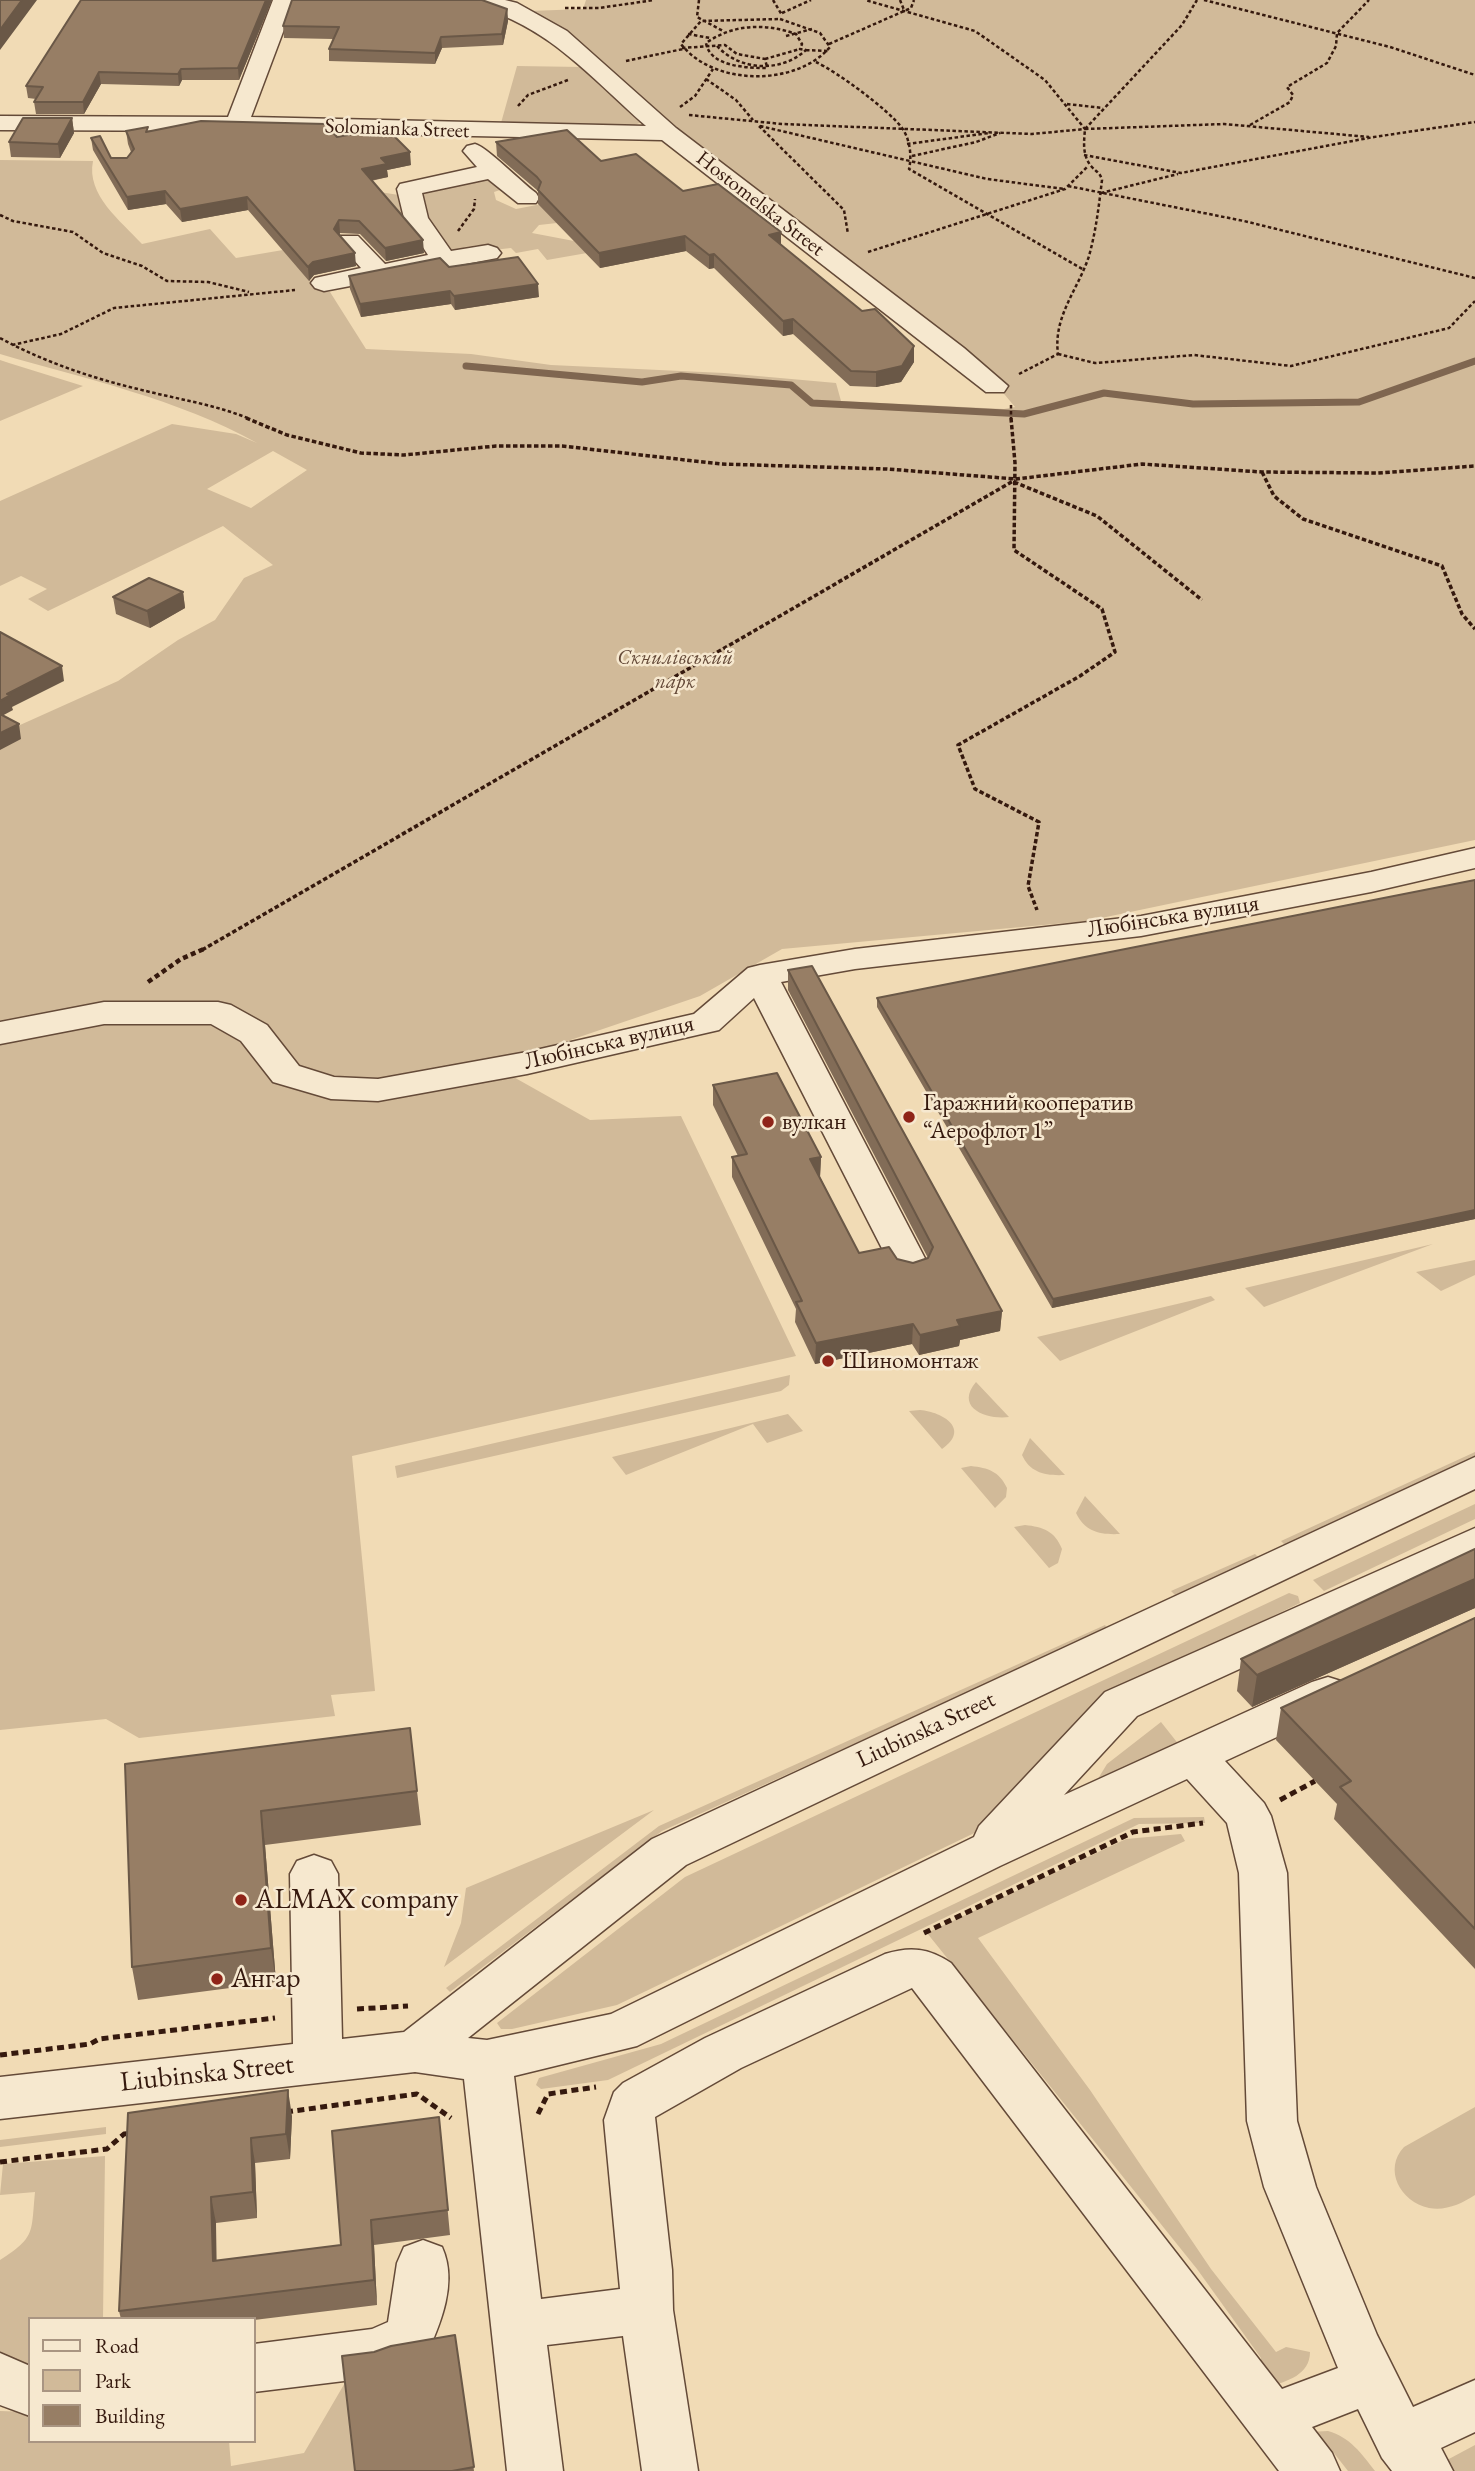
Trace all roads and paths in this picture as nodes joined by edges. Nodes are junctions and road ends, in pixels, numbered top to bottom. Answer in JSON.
{"nodes":[{"id":1,"x":284,"y":0,"type":"edge"},
{"id":2,"x":481,"y":0,"type":"edge"},
{"id":3,"x":594,"y":0,"type":"edge"},
{"id":4,"x":654,"y":0,"type":"edge"},
{"id":5,"x":699,"y":0,"type":"edge"},
{"id":6,"x":773,"y":0,"type":"edge"},
{"id":7,"x":811,"y":0,"type":"edge"},
{"id":8,"x":865,"y":0,"type":"edge"},
{"id":9,"x":900,"y":0,"type":"edge"},
{"id":10,"x":914,"y":0,"type":"edge"},
{"id":11,"x":1197,"y":0,"type":"edge"},
{"id":12,"x":1204,"y":0,"type":"edge"},
{"id":13,"x":1369,"y":0,"type":"edge"},
{"id":14,"x":592,"y":8,"type":"junction"},
{"id":15,"x":904,"y":11,"type":"junction"},
{"id":16,"x":524,"y":13,"type":"junction"},
{"id":17,"x":782,"y":13,"type":"junction"},
{"id":18,"x":752,"y":19,"type":"junction"},
{"id":19,"x":780,"y":19,"type":"junction"},
{"id":20,"x":701,"y":21,"type":"junction"},
{"id":21,"x":753,"y":28,"type":"junction"},
{"id":22,"x":813,"y":29,"type":"junction"},
{"id":23,"x":724,"y":32,"type":"junction"},
{"id":24,"x":1336,"y":33,"type":"junction"},
{"id":25,"x":688,"y":34,"type":"junction"},
{"id":26,"x":795,"y":34,"type":"junction"},
{"id":27,"x":786,"y":36,"type":"dead end"},
{"id":28,"x":711,"y":39,"type":"junction"},
{"id":29,"x":829,"y":44,"type":"junction"},
{"id":30,"x":706,"y":46,"type":"junction"},
{"id":31,"x":718,"y":46,"type":"junction"},
{"id":32,"x":682,"y":48,"type":"junction"},
{"id":33,"x":800,"y":49,"type":"junction"},
{"id":34,"x":806,"y":50,"type":"junction"},
{"id":35,"x":828,"y":51,"type":"junction"},
{"id":36,"x":737,"y":54,"type":"junction"},
{"id":37,"x":727,"y":56,"type":"junction"},
{"id":38,"x":765,"y":59,"type":"junction"},
{"id":39,"x":740,"y":62,"type":"junction"},
{"id":40,"x":816,"y":62,"type":"junction"},
{"id":41,"x":736,"y":65,"type":"junction"},
{"id":42,"x":766,"y":66,"type":"junction"},
{"id":43,"x":596,"y":68,"type":"junction"},
{"id":44,"x":713,"y":69,"type":"junction"},
{"id":45,"x":769,"y":74,"type":"junction"},
{"id":46,"x":1475,"y":75,"type":"edge"},
{"id":47,"x":706,"y":79,"type":"junction"},
{"id":48,"x":1067,"y":104,"type":"junction"},
{"id":49,"x":1104,"y":108,"type":"junction"},
{"id":50,"x":752,"y":120,"type":"junction"},
{"id":51,"x":663,"y":122,"type":"junction"},
{"id":52,"x":1475,"y":122,"type":"edge"},
{"id":53,"x":0,"y":123,"type":"edge"},
{"id":54,"x":238,"y":124,"type":"junction"},
{"id":55,"x":105,"y":125,"type":"junction"},
{"id":56,"x":760,"y":126,"type":"junction"},
{"id":57,"x":1248,"y":126,"type":"junction"},
{"id":58,"x":902,"y":128,"type":"junction"},
{"id":59,"x":1085,"y":129,"type":"junction"},
{"id":60,"x":458,"y":130,"type":"junction"},
{"id":61,"x":505,"y":131,"type":"junction"},
{"id":62,"x":1004,"y":132,"type":"junction"},
{"id":63,"x":1374,"y":137,"type":"junction"},
{"id":64,"x":907,"y":144,"type":"junction"},
{"id":65,"x":116,"y":150,"type":"dead end"},
{"id":66,"x":1084,"y":155,"type":"junction"},
{"id":67,"x":911,"y":158,"type":"junction"},
{"id":68,"x":1088,"y":166,"type":"junction"},
{"id":69,"x":493,"y":171,"type":"junction"},
{"id":70,"x":1181,"y":173,"type":"junction"},
{"id":71,"x":1067,"y":188,"type":"junction"},
{"id":72,"x":1100,"y":193,"type":"junction"},
{"id":73,"x":527,"y":198,"type":"dead end"},
{"id":74,"x":0,"y":215,"type":"edge"},
{"id":75,"x":988,"y":215,"type":"junction"},
{"id":76,"x":349,"y":241,"type":"edge"},
{"id":77,"x":855,"y":242,"type":"dead end"},
{"id":78,"x":861,"y":248,"type":"dead end"},
{"id":79,"x":438,"y":252,"type":"junction"},
{"id":80,"x":488,"y":253,"type":"dead end"},
{"id":81,"x":867,"y":253,"type":"junction"},
{"id":82,"x":1084,"y":270,"type":"junction"},
{"id":83,"x":380,"y":273,"type":"junction"},
{"id":84,"x":1475,"y":278,"type":"edge"},
{"id":85,"x":324,"y":283,"type":"joint"},
{"id":86,"x":867,"y":287,"type":"junction"},
{"id":87,"x":253,"y":293,"type":"junction"},
{"id":88,"x":1475,"y":301,"type":"edge"},
{"id":89,"x":0,"y":338,"type":"edge"},
{"id":90,"x":12,"y":345,"type":"junction"},
{"id":91,"x":1058,"y":354,"type":"junction"},
{"id":92,"x":995,"y":386,"type":"joint"},
{"id":93,"x":1013,"y":408,"type":"dead end"},
{"id":94,"x":1475,"y":466,"type":"edge"},
{"id":95,"x":1262,"y":472,"type":"junction"},
{"id":96,"x":1016,"y":481,"type":"junction"},
{"id":97,"x":1202,"y":600,"type":"dead end"},
{"id":98,"x":1475,"y":629,"type":"edge"},
{"id":99,"x":1475,"y":858,"type":"edge"},
{"id":100,"x":1047,"y":937,"type":"junction"},
{"id":101,"x":760,"y":975,"type":"junction"},
{"id":102,"x":104,"y":1013,"type":"junction"},
{"id":103,"x":0,"y":1033,"type":"edge"},
{"id":104,"x":911,"y":1268,"type":"edge"},
{"id":105,"x":1475,"y":1472,"type":"edge"},
{"id":106,"x":1475,"y":1543,"type":"edge"},
{"id":107,"x":1360,"y":1678,"type":"edge"},
{"id":108,"x":1194,"y":1757,"type":"junction"},
{"id":109,"x":983,"y":1853,"type":"junction"},
{"id":110,"x":314,"y":1874,"type":"dead end"},
{"id":111,"x":317,"y":2013,"type":"junction"},
{"id":112,"x":414,"y":2028,"type":"junction"},
{"id":113,"x":0,"y":2054,"type":"edge"},
{"id":114,"x":487,"y":2061,"type":"junction"},
{"id":115,"x":318,"y":2062,"type":"junction"},
{"id":116,"x":0,"y":2098,"type":"edge"},
{"id":117,"x":283,"y":2112,"type":"edge"},
{"id":118,"x":458,"y":2122,"type":"dead end"},
{"id":119,"x":137,"y":2132,"type":"edge"},
{"id":120,"x":0,"y":2162,"type":"edge"},
{"id":121,"x":423,"y":2263,"type":"dead end"},
{"id":122,"x":646,"y":2310,"type":"junction"},
{"id":123,"x":519,"y":2325,"type":"junction"},
{"id":124,"x":256,"y":2368,"type":"edge"},
{"id":125,"x":0,"y":2377,"type":"edge"},
{"id":126,"x":1372,"y":2379,"type":"junction"},
{"id":127,"x":28,"y":2389,"type":"edge"},
{"id":128,"x":1475,"y":2405,"type":"edge"},
{"id":129,"x":1272,"y":2418,"type":"junction"},
{"id":130,"x":1413,"y":2456,"type":"edge"},
{"id":131,"x":535,"y":2471,"type":"edge"},
{"id":132,"x":670,"y":2471,"type":"edge"},
{"id":133,"x":1312,"y":2471,"type":"edge"}],
"edges":[{"from":1,"to":54,"type":"street"},
{"from":2,"to":16,"type":"street"},
{"from":3,"to":14,"type":"path"},
{"from":4,"to":14,"type":"path"},
{"from":5,"to":20,"type":"path"},
{"from":6,"to":17,"type":"path"},
{"from":7,"to":17,"type":"path"},
{"from":8,"to":15,"type":"path"},
{"from":9,"to":15,"type":"path"},
{"from":10,"to":15,"type":"path"},
{"from":11,"to":49,"type":"path"},
{"from":12,"to":24,"type":"path"},
{"from":13,"to":24,"type":"path"},
{"from":14,"to":16,"type":"path"},
{"from":15,"to":29,"type":"path"},
{"from":15,"to":48,"type":"path"},
{"from":16,"to":43,"type":"street","name":"Hostomelska Street"},
{"from":17,"to":19,"type":"path"},
{"from":18,"to":19,"type":"path"},
{"from":18,"to":20,"type":"path"},
{"from":18,"to":21,"type":"path"},
{"from":19,"to":22,"type":"path"},
{"from":20,"to":23,"type":"path"},
{"from":20,"to":25,"type":"path"},
{"from":21,"to":23,"type":"path"},
{"from":21,"to":26,"type":"path"},
{"from":22,"to":26,"type":"path"},
{"from":22,"to":29,"type":"path"},
{"from":23,"to":28,"type":"path"},
{"from":24,"to":46,"type":"path"},
{"from":24,"to":57,"type":"path"},
{"from":25,"to":28,"type":"path"},
{"from":25,"to":32,"type":"path"},
{"from":26,"to":27,"type":"path"},
{"from":26,"to":33,"type":"path"},
{"from":28,"to":30,"type":"path"},
{"from":29,"to":35,"type":"path"},
{"from":30,"to":31,"type":"path"},
{"from":30,"to":32,"type":"path"},
{"from":30,"to":41,"type":"path"},
{"from":31,"to":36,"type":"path"},
{"from":31,"to":37,"type":"path"},
{"from":32,"to":43,"type":"path"},
{"from":32,"to":44,"type":"path"},
{"from":33,"to":34,"type":"path"},
{"from":33,"to":38,"type":"path"},
{"from":34,"to":35,"type":"path"},
{"from":34,"to":42,"type":"path"},
{"from":35,"to":40,"type":"path"},
{"from":36,"to":37,"type":"path"},
{"from":36,"to":38,"type":"path"},
{"from":37,"to":39,"type":"path"},
{"from":38,"to":42,"type":"path"},
{"from":39,"to":41,"type":"path"},
{"from":39,"to":42,"type":"path"},
{"from":40,"to":45,"type":"path"},
{"from":40,"to":58,"type":"path"},
{"from":41,"to":42,"type":"path"},
{"from":42,"to":45,"type":"path"},
{"from":43,"to":51,"type":"street","name":"Hostomelska Street"},
{"from":43,"to":61,"type":"path"},
{"from":44,"to":45,"type":"path"},
{"from":44,"to":47,"type":"path"},
{"from":47,"to":50,"type":"path"},
{"from":47,"to":51,"type":"path"},
{"from":48,"to":49,"type":"path"},
{"from":48,"to":59,"type":"path"},
{"from":49,"to":59,"type":"path"},
{"from":50,"to":51,"type":"path"},
{"from":50,"to":56,"type":"path"},
{"from":50,"to":58,"type":"path"},
{"from":51,"to":61,"type":"street","name":"Solomianka Street"},
{"from":51,"to":86,"type":"street","name":"Hostomelska Street"},
{"from":52,"to":63,"type":"path"},
{"from":53,"to":55,"type":"street","name":"Solomianka Street"},
{"from":54,"to":55,"type":"street","name":"Solomianka Street"},
{"from":54,"to":60,"type":"street","name":"Solomianka Street"},
{"from":55,"to":65,"type":"street"},
{"from":56,"to":67,"type":"path"},
{"from":56,"to":77,"type":"path"},
{"from":57,"to":59,"type":"path"},
{"from":57,"to":63,"type":"path"},
{"from":58,"to":62,"type":"path"},
{"from":58,"to":64,"type":"path"},
{"from":59,"to":62,"type":"path"},
{"from":59,"to":66,"type":"path"},
{"from":60,"to":61,"type":"street","name":"Solomianka Street"},
{"from":60,"to":69,"type":"street"},
{"from":62,"to":64,"type":"path"},
{"from":62,"to":67,"type":"path"},
{"from":63,"to":70,"type":"path"},
{"from":64,"to":67,"type":"path"},
{"from":66,"to":68,"type":"path"},
{"from":66,"to":70,"type":"path"},
{"from":67,"to":71,"type":"path"},
{"from":67,"to":75,"type":"path"},
{"from":68,"to":71,"type":"path"},
{"from":68,"to":72,"type":"path"},
{"from":69,"to":73,"type":"street"},
{"from":69,"to":79,"type":"path"},
{"from":69,"to":79,"type":"street"},
{"from":70,"to":72,"type":"path"},
{"from":71,"to":72,"type":"path"},
{"from":71,"to":75,"type":"path"},
{"from":72,"to":82,"type":"path"},
{"from":72,"to":84,"type":"path"},
{"from":74,"to":87,"type":"path"},
{"from":75,"to":81,"type":"path"},
{"from":75,"to":82,"type":"path"},
{"from":76,"to":83,"type":"street"},
{"from":78,"to":81,"type":"path"},
{"from":79,"to":80,"type":"street"},
{"from":79,"to":83,"type":"street"},
{"from":81,"to":86,"type":"path"},
{"from":82,"to":91,"type":"path"},
{"from":83,"to":85,"type":"street"},
{"from":85,"to":87,"type":"path"},
{"from":86,"to":92,"type":"street","name":"Hostomelska Street"},
{"from":87,"to":90,"type":"path"},
{"from":88,"to":91,"type":"path"},
{"from":89,"to":90,"type":"path"},
{"from":90,"to":96,"type":"path"},
{"from":91,"to":92,"type":"path"},
{"from":93,"to":96,"type":"path"},
{"from":94,"to":95,"type":"path"},
{"from":95,"to":96,"type":"path"},
{"from":95,"to":98,"type":"path"},
{"from":96,"to":97,"type":"path"},
{"from":96,"to":100,"type":"path"},
{"from":96,"to":102,"type":"path"},
{"from":99,"to":100,"type":"street","name":"Любінська вулиця"},
{"from":100,"to":101,"type":"street","name":"Любінська вулиця"},
{"from":101,"to":102,"type":"street","name":"Любінська вулиця"},
{"from":101,"to":104,"type":"street"},
{"from":102,"to":103,"type":"street","name":"Любінська вулиця"},
{"from":105,"to":112,"type":"street","name":"Liubinska Street"},
{"from":106,"to":109,"type":"street","name":"Liubinska Street"},
{"from":107,"to":108,"type":"street","name":"Liubinska Street"},
{"from":108,"to":109,"type":"street","name":"Liubinska Street"},
{"from":108,"to":126,"type":"street"},
{"from":109,"to":114,"type":"street","name":"Liubinska Street"},
{"from":110,"to":111,"type":"street"},
{"from":111,"to":112,"type":"path"},
{"from":111,"to":113,"type":"path"},
{"from":111,"to":115,"type":"street"},
{"from":112,"to":114,"type":"street","name":"Liubinska Street"},
{"from":112,"to":115,"type":"street","name":"Liubinska Street"},
{"from":114,"to":123,"type":"street"},
{"from":115,"to":116,"type":"street","name":"Liubinska Street"},
{"from":117,"to":118,"type":"path"},
{"from":119,"to":120,"type":"path"},
{"from":121,"to":124,"type":"street"},
{"from":122,"to":123,"type":"street"},
{"from":122,"to":129,"type":"street"},
{"from":122,"to":132,"type":"street"},
{"from":123,"to":131,"type":"street"},
{"from":125,"to":127,"type":"street"},
{"from":126,"to":129,"type":"street"},
{"from":126,"to":130,"type":"street"},
{"from":128,"to":130,"type":"street"},
{"from":129,"to":133,"type":"street"}]}
